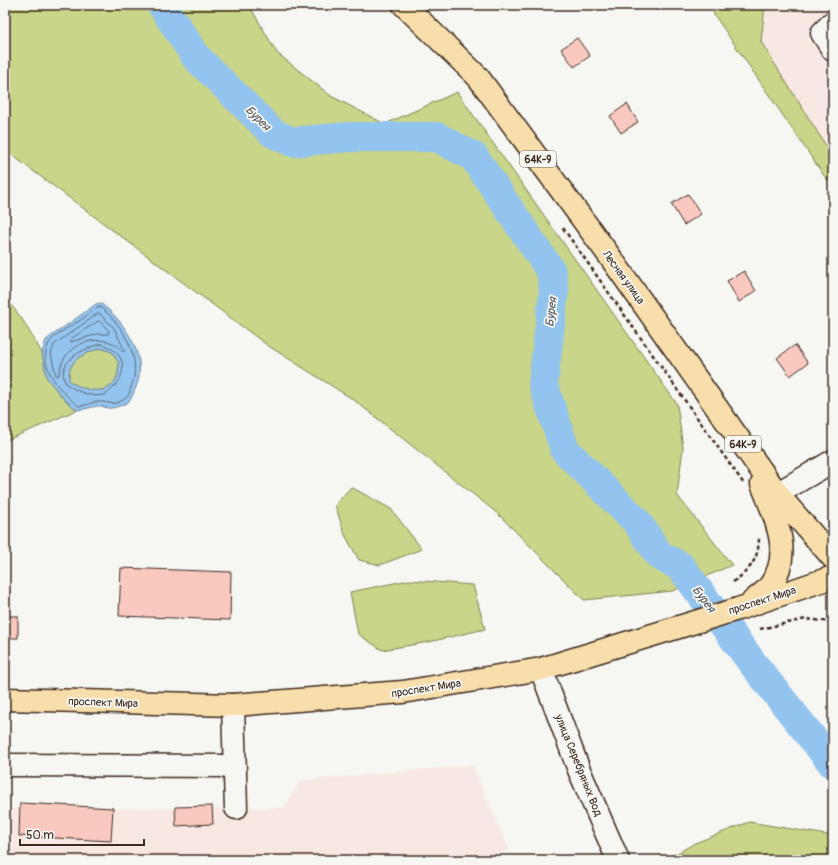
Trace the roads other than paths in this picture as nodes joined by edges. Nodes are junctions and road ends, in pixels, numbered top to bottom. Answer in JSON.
{"nodes":[{"id":1,"x":404,"y":5,"type":"edge"},
{"id":2,"x":833,"y":22,"type":"edge"},
{"id":3,"x":833,"y":50,"type":"edge"},
{"id":4,"x":753,"y":458,"type":"junction"},
{"id":5,"x":833,"y":461,"type":"edge"},
{"id":6,"x":782,"y":499,"type":"junction"},
{"id":7,"x":833,"y":534,"type":"edge"},
{"id":8,"x":833,"y":558,"type":"edge"},
{"id":9,"x":833,"y":577,"type":"edge"},
{"id":10,"x":744,"y":607,"type":"junction"},
{"id":11,"x":541,"y":669,"type":"junction"},
{"id":12,"x":5,"y":699,"type":"edge"},
{"id":13,"x":233,"y":705,"type":"junction"},
{"id":14,"x":5,"y":765,"type":"edge"},
{"id":15,"x":234,"y":766,"type":"junction"},
{"id":16,"x":236,"y":808,"type":"dead end"},
{"id":17,"x":618,"y":860,"type":"edge"}],
"edges":[{"from":1,"to":4,"type":"main road","name":"Лесная улица","number":"64К-9"},
{"from":2,"to":3,"type":"street"},
{"from":4,"to":6,"type":"main road","name":"Лесная улица","number":"64К-9"},
{"from":4,"to":10,"type":"main road"},
{"from":5,"to":6,"type":"street"},
{"from":6,"to":7,"type":"main road"},
{"from":6,"to":8,"type":"main road","name":"Лесная улица","number":"64К-9"},
{"from":9,"to":10,"type":"main road","name":"проспект Мира"},
{"from":10,"to":11,"type":"main road","name":"проспект Мира"},
{"from":11,"to":13,"type":"main road","name":"проспект Мира"},
{"from":11,"to":17,"type":"street","name":"улица Серебряных Вод"},
{"from":12,"to":13,"type":"main road","name":"проспект Мира"},
{"from":13,"to":15,"type":"street"},
{"from":14,"to":15,"type":"street"},
{"from":15,"to":16,"type":"street"}]}
